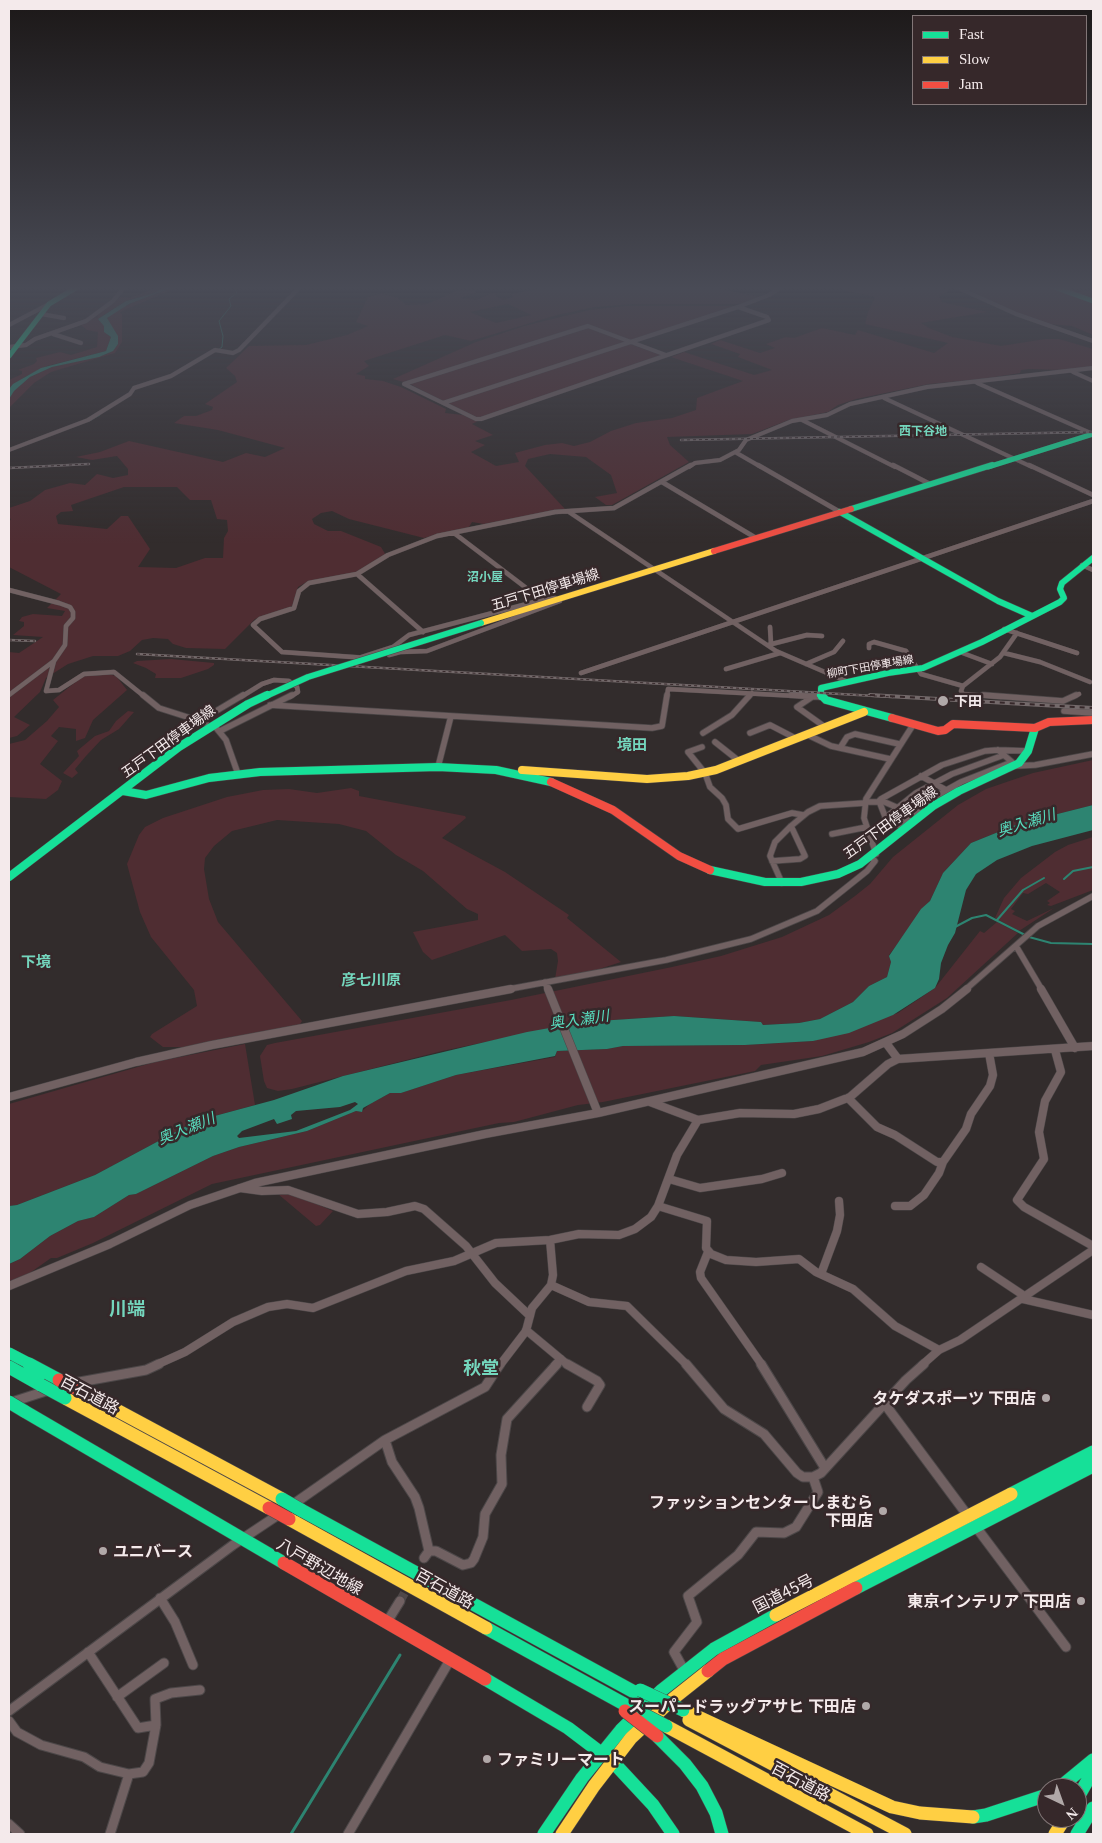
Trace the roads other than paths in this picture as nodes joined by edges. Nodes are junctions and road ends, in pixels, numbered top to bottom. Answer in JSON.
{"nodes":[{"id":1,"x":177,"y":372,"type":"edge"},
{"id":2,"x":442,"y":372,"type":"edge"},
{"id":3,"x":539,"y":372,"type":"edge"},
{"id":4,"x":617,"y":372,"type":"edge"},
{"id":5,"x":1072,"y":372,"type":"joint"},
{"id":6,"x":1093,"y":380,"type":"edge"},
{"id":7,"x":976,"y":382,"type":"junction"},
{"id":8,"x":883,"y":397,"type":"junction"},
{"id":9,"x":443,"y":403,"type":"junction"},
{"id":10,"x":801,"y":419,"type":"junction"},
{"id":11,"x":1093,"y":434,"type":"edge"},
{"id":12,"x":9,"y":450,"type":"edge"},
{"id":13,"x":735,"y":452,"type":"junction"},
{"id":14,"x":1015,"y":458,"type":"junction"},
{"id":15,"x":662,"y":482,"type":"junction"},
{"id":16,"x":930,"y":484,"type":"junction"},
{"id":17,"x":1093,"y":495,"type":"edge"},
{"id":18,"x":1093,"y":501,"type":"edge"},
{"id":19,"x":568,"y":511,"type":"junction"},
{"id":20,"x":840,"y":512,"type":"junction"},
{"id":21,"x":454,"y":533,"type":"junction"},
{"id":22,"x":756,"y":538,"type":"junction"},
{"id":23,"x":924,"y":558,"type":"junction"},
{"id":24,"x":1093,"y":558,"type":"edge"},
{"id":25,"x":1082,"y":566,"type":"junction"},
{"id":26,"x":655,"y":569,"type":"junction"},
{"id":27,"x":1093,"y":570,"type":"edge"},
{"id":28,"x":357,"y":574,"type":"junction"},
{"id":29,"x":9,"y":590,"type":"edge"},
{"id":30,"x":558,"y":599,"type":"junction"},
{"id":31,"x":542,"y":600,"type":"junction"},
{"id":32,"x":1032,"y":616,"type":"junction"},
{"id":33,"x":733,"y":622,"type":"junction"},
{"id":34,"x":770,"y":627,"type":"dead end"},
{"id":35,"x":1004,"y":629,"type":"junction"},
{"id":36,"x":422,"y":632,"type":"junction"},
{"id":37,"x":1017,"y":634,"type":"junction"},
{"id":38,"x":822,"y":636,"type":"dead end"},
{"id":39,"x":843,"y":641,"type":"dead end"},
{"id":40,"x":769,"y":645,"type":"junction"},
{"id":41,"x":869,"y":648,"type":"dead end"},
{"id":42,"x":960,"y":652,"type":"junction"},
{"id":43,"x":780,"y":653,"type":"junction"},
{"id":44,"x":1004,"y":653,"type":"junction"},
{"id":45,"x":1077,"y":653,"type":"dead end"},
{"id":46,"x":359,"y":658,"type":"junction"},
{"id":47,"x":54,"y":661,"type":"junction"},
{"id":48,"x":806,"y":664,"type":"junction"},
{"id":49,"x":992,"y":664,"type":"junction"},
{"id":50,"x":726,"y":669,"type":"dead end"},
{"id":51,"x":918,"y":670,"type":"junction"},
{"id":52,"x":581,"y":673,"type":"dead end"},
{"id":53,"x":848,"y":682,"type":"junction"},
{"id":54,"x":1090,"y":682,"type":"dead end"},
{"id":55,"x":963,"y":686,"type":"junction"},
{"id":56,"x":752,"y":693,"type":"junction"},
{"id":57,"x":1079,"y":694,"type":"dead end"},
{"id":58,"x":9,"y":695,"type":"edge"},
{"id":59,"x":816,"y":697,"type":"junction"},
{"id":60,"x":1063,"y":701,"type":"junction"},
{"id":61,"x":270,"y":705,"type":"junction"},
{"id":62,"x":864,"y":712,"type":"junction"},
{"id":63,"x":1093,"y":713,"type":"edge"},
{"id":64,"x":450,"y":716,"type":"junction"},
{"id":65,"x":1065,"y":716,"type":"junction"},
{"id":66,"x":1093,"y":720,"type":"edge"},
{"id":67,"x":914,"y":726,"type":"junction"},
{"id":68,"x":825,"y":727,"type":"junction"},
{"id":69,"x":1034,"y":728,"type":"junction"},
{"id":70,"x":750,"y":732,"type":"dead end"},
{"id":71,"x":703,"y":733,"type":"dead end"},
{"id":72,"x":808,"y":735,"type":"junction"},
{"id":73,"x":797,"y":739,"type":"junction"},
{"id":74,"x":714,"y":742,"type":"dead end"},
{"id":75,"x":899,"y":744,"type":"junction"},
{"id":76,"x":702,"y":747,"type":"dead end"},
{"id":77,"x":840,"y":748,"type":"junction"},
{"id":78,"x":998,"y":750,"type":"junction"},
{"id":79,"x":1028,"y":751,"type":"junction"},
{"id":80,"x":1093,"y":754,"type":"edge"},
{"id":81,"x":1004,"y":755,"type":"junction"},
{"id":82,"x":890,"y":759,"type":"junction"},
{"id":83,"x":740,"y":761,"type":"junction"},
{"id":84,"x":980,"y":763,"type":"junction"},
{"id":85,"x":1014,"y":766,"type":"junction"},
{"id":86,"x":438,"y":767,"type":"junction"},
{"id":87,"x":991,"y":770,"type":"junction"},
{"id":88,"x":957,"y":772,"type":"junction"},
{"id":89,"x":705,"y":773,"type":"junction"},
{"id":90,"x":238,"y":774,"type":"junction"},
{"id":91,"x":920,"y":776,"type":"junction"},
{"id":92,"x":547,"y":778,"type":"junction"},
{"id":93,"x":968,"y":779,"type":"junction"},
{"id":94,"x":934,"y":784,"type":"junction"},
{"id":95,"x":946,"y":790,"type":"junction"},
{"id":96,"x":123,"y":791,"type":"junction"},
{"id":97,"x":917,"y":793,"type":"junction"},
{"id":98,"x":930,"y":799,"type":"junction"},
{"id":99,"x":880,"y":801,"type":"junction"},
{"id":100,"x":865,"y":803,"type":"junction"},
{"id":101,"x":899,"y":808,"type":"junction"},
{"id":102,"x":912,"y":814,"type":"junction"},
{"id":103,"x":803,"y":815,"type":"junction"},
{"id":104,"x":885,"y":818,"type":"junction"},
{"id":105,"x":791,"y":826,"type":"junction"},
{"id":106,"x":867,"y":827,"type":"junction"},
{"id":107,"x":832,"y":834,"type":"dead end"},
{"id":108,"x":873,"y":856,"type":"junction"},
{"id":109,"x":772,"y":861,"type":"junction"},
{"id":110,"x":9,"y":877,"type":"edge"},
{"id":111,"x":782,"y":883,"type":"junction"},
{"id":112,"x":1093,"y":896,"type":"edge"},
{"id":113,"x":1016,"y":946,"type":"junction"},
{"id":114,"x":545,"y":984,"type":"junction"},
{"id":115,"x":886,"y":1043,"type":"junction"},
{"id":116,"x":1093,"y":1046,"type":"edge"},
{"id":117,"x":1075,"y":1048,"type":"junction"},
{"id":118,"x":1055,"y":1050,"type":"junction"},
{"id":119,"x":989,"y":1053,"type":"junction"},
{"id":120,"x":898,"y":1058,"type":"junction"},
{"id":121,"x":9,"y":1097,"type":"edge"},
{"id":122,"x":848,"y":1098,"type":"junction"},
{"id":123,"x":650,"y":1102,"type":"junction"},
{"id":124,"x":597,"y":1111,"type":"junction"},
{"id":125,"x":698,"y":1120,"type":"junction"},
{"id":126,"x":943,"y":1162,"type":"junction"},
{"id":127,"x":782,"y":1173,"type":"dead end"},
{"id":128,"x":669,"y":1179,"type":"junction"},
{"id":129,"x":239,"y":1188,"type":"junction"},
{"id":130,"x":839,"y":1201,"type":"dead end"},
{"id":131,"x":658,"y":1206,"type":"junction"},
{"id":132,"x":895,"y":1206,"type":"dead end"},
{"id":133,"x":550,"y":1240,"type":"junction"},
{"id":134,"x":1093,"y":1248,"type":"edge"},
{"id":135,"x":708,"y":1252,"type":"junction"},
{"id":136,"x":470,"y":1253,"type":"junction"},
{"id":137,"x":981,"y":1267,"type":"dead end"},
{"id":138,"x":821,"y":1274,"type":"junction"},
{"id":139,"x":551,"y":1285,"type":"junction"},
{"id":140,"x":9,"y":1286,"type":"edge"},
{"id":141,"x":1025,"y":1298,"type":"junction"},
{"id":142,"x":530,"y":1316,"type":"junction"},
{"id":143,"x":1093,"y":1316,"type":"edge"},
{"id":144,"x":526,"y":1330,"type":"junction"},
{"id":145,"x":939,"y":1350,"type":"junction"},
{"id":146,"x":9,"y":1353,"type":"edge"},
{"id":147,"x":561,"y":1359,"type":"junction"},
{"id":148,"x":9,"y":1367,"type":"edge"},
{"id":149,"x":9,"y":1402,"type":"edge"},
{"id":150,"x":884,"y":1403,"type":"junction"},
{"id":151,"x":586,"y":1407,"type":"dead end"},
{"id":152,"x":385,"y":1440,"type":"junction"},
{"id":153,"x":1093,"y":1452,"type":"edge"},
{"id":154,"x":1093,"y":1466,"type":"edge"},
{"id":155,"x":825,"y":1468,"type":"junction"},
{"id":156,"x":813,"y":1477,"type":"junction"},
{"id":157,"x":968,"y":1516,"type":"junction"},
{"id":158,"x":976,"y":1526,"type":"junction"},
{"id":159,"x":243,"y":1539,"type":"junction"},
{"id":160,"x":160,"y":1598,"type":"junction"},
{"id":161,"x":400,"y":1600,"type":"tunnel mouth"},
{"id":162,"x":386,"y":1622,"type":"junction"},
{"id":163,"x":1066,"y":1647,"type":"dead end"},
{"id":164,"x":88,"y":1652,"type":"junction"},
{"id":165,"x":450,"y":1660,"type":"junction"},
{"id":166,"x":164,"y":1663,"type":"dead end"},
{"id":167,"x":193,"y":1665,"type":"dead end"},
{"id":168,"x":684,"y":1670,"type":"junction"},
{"id":169,"x":200,"y":1690,"type":"dead end"},
{"id":170,"x":117,"y":1697,"type":"junction"},
{"id":171,"x":622,"y":1705,"type":"junction"},
{"id":172,"x":9,"y":1711,"type":"edge"},
{"id":173,"x":680,"y":1712,"type":"junction"},
{"id":174,"x":9,"y":1722,"type":"edge"},
{"id":175,"x":156,"y":1725,"type":"junction"},
{"id":176,"x":602,"y":1752,"type":"junction"},
{"id":177,"x":1093,"y":1760,"type":"edge"},
{"id":178,"x":613,"y":1762,"type":"junction"},
{"id":179,"x":129,"y":1774,"type":"junction"},
{"id":180,"x":1071,"y":1778,"type":"edge"},
{"id":181,"x":1037,"y":1798,"type":"edge"},
{"id":182,"x":1093,"y":1808,"type":"edge"},
{"id":183,"x":9,"y":1824,"type":"edge"},
{"id":184,"x":20,"y":1834,"type":"edge"},
{"id":185,"x":110,"y":1834,"type":"edge"},
{"id":186,"x":348,"y":1834,"type":"edge"},
{"id":187,"x":544,"y":1834,"type":"edge"},
{"id":188,"x":562,"y":1834,"type":"edge"},
{"id":189,"x":673,"y":1834,"type":"edge"},
{"id":190,"x":722,"y":1834,"type":"edge"},
{"id":191,"x":868,"y":1834,"type":"edge"},
{"id":192,"x":905,"y":1834,"type":"edge"},
{"id":193,"x":1077,"y":1834,"type":"edge"}],
"edges":[{"from":1,"to":12,"type":"street"},
{"from":2,"to":9,"type":"street"},
{"from":3,"to":9,"type":"street"},
{"from":4,"to":9,"type":"street"},
{"from":5,"to":6,"type":"street"},
{"from":5,"to":7,"type":"street"},
{"from":7,"to":8,"type":"street"},
{"from":7,"to":11,"type":"street"},
{"from":8,"to":10,"type":"street"},
{"from":8,"to":14,"type":"street"},
{"from":10,"to":13,"type":"street"},
{"from":10,"to":16,"type":"street"},
{"from":11,"to":14,"type":"main road","name":"五戸下田停車場線"},
{"from":13,"to":15,"type":"street"},
{"from":13,"to":20,"type":"street"},
{"from":14,"to":16,"type":"main road","name":"五戸下田停車場線"},
{"from":14,"to":17,"type":"street"},
{"from":15,"to":19,"type":"street"},
{"from":15,"to":22,"type":"street"},
{"from":16,"to":20,"type":"main road","name":"五戸下田停車場線"},
{"from":18,"to":23,"type":"street"},
{"from":19,"to":21,"type":"street"},
{"from":19,"to":26,"type":"street"},
{"from":20,"to":22,"type":"main road","name":"五戸下田停車場線"},
{"from":20,"to":23,"type":"main road"},
{"from":21,"to":28,"type":"street"},
{"from":21,"to":31,"type":"street"},
{"from":22,"to":26,"type":"main road","name":"五戸下田停車場線"},
{"from":23,"to":32,"type":"main road"},
{"from":23,"to":33,"type":"street"},
{"from":24,"to":25,"type":"main road","name":"柳町下田停車場線"},
{"from":25,"to":27,"type":"street"},
{"from":25,"to":32,"type":"main road","name":"柳町下田停車場線"},
{"from":26,"to":30,"type":"main road","name":"五戸下田停車場線"},
{"from":26,"to":33,"type":"street"},
{"from":28,"to":36,"type":"street"},
{"from":28,"to":46,"type":"street"},
{"from":29,"to":47,"type":"street"},
{"from":30,"to":31,"type":"street"},
{"from":30,"to":46,"type":"street"},
{"from":30,"to":96,"type":"main road","name":"五戸下田停車場線","bridge":true},
{"from":31,"to":36,"type":"street"},
{"from":32,"to":35,"type":"main road","name":"柳町下田停車場線"},
{"from":33,"to":40,"type":"street"},
{"from":33,"to":52,"type":"street"},
{"from":34,"to":40,"type":"street"},
{"from":35,"to":37,"type":"street"},
{"from":35,"to":42,"type":"main road","name":"柳町下田停車場線"},
{"from":36,"to":46,"type":"street"},
{"from":37,"to":44,"type":"street"},
{"from":37,"to":45,"type":"street"},
{"from":38,"to":40,"type":"street"},
{"from":39,"to":48,"type":"street"},
{"from":40,"to":43,"type":"street"},
{"from":41,"to":51,"type":"street"},
{"from":42,"to":49,"type":"street"},
{"from":42,"to":51,"type":"main road","name":"柳町下田停車場線"},
{"from":43,"to":48,"type":"street"},
{"from":43,"to":50,"type":"street"},
{"from":44,"to":49,"type":"street"},
{"from":44,"to":54,"type":"street"},
{"from":47,"to":58,"type":"street"},
{"from":47,"to":61,"type":"street"},
{"from":48,"to":53,"type":"street"},
{"from":49,"to":55,"type":"street"},
{"from":51,"to":53,"type":"main road","name":"柳町下田停車場線"},
{"from":51,"to":55,"type":"street"},
{"from":53,"to":59,"type":"main road","name":"柳町下田停車場線"},
{"from":55,"to":60,"type":"street"},
{"from":56,"to":59,"type":"street"},
{"from":56,"to":64,"type":"street"},
{"from":56,"to":71,"type":"street"},
{"from":57,"to":60,"type":"street"},
{"from":59,"to":62,"type":"main road","name":"柳町下田停車場線"},
{"from":59,"to":68,"type":"street"},
{"from":60,"to":65,"type":"street"},
{"from":61,"to":64,"type":"street"},
{"from":61,"to":90,"type":"street"},
{"from":62,"to":67,"type":"main road","name":"柳町下田停車場線"},
{"from":62,"to":68,"type":"main road"},
{"from":63,"to":65,"type":"street"},
{"from":64,"to":86,"type":"street"},
{"from":65,"to":66,"type":"main road","name":"柳町下田停車場線"},
{"from":65,"to":69,"type":"main road","name":"柳町下田停車場線"},
{"from":67,"to":69,"type":"main road","name":"柳町下田停車場線"},
{"from":67,"to":75,"type":"street"},
{"from":68,"to":72,"type":"main road"},
{"from":69,"to":79,"type":"main road","name":"五戸下田停車場線"},
{"from":70,"to":73,"type":"street"},
{"from":72,"to":73,"type":"main road"},
{"from":72,"to":77,"type":"street"},
{"from":73,"to":83,"type":"main road"},
{"from":74,"to":83,"type":"street"},
{"from":75,"to":77,"type":"street"},
{"from":75,"to":82,"type":"street"},
{"from":76,"to":89,"type":"street"},
{"from":77,"to":82,"type":"street"},
{"from":78,"to":79,"type":"street"},
{"from":78,"to":81,"type":"street"},
{"from":78,"to":91,"type":"street"},
{"from":79,"to":85,"type":"main road","name":"五戸下田停車場線"},
{"from":80,"to":85,"type":"street"},
{"from":81,"to":84,"type":"street"},
{"from":81,"to":87,"type":"street"},
{"from":82,"to":100,"type":"street"},
{"from":83,"to":89,"type":"main road"},
{"from":84,"to":87,"type":"street"},
{"from":84,"to":88,"type":"street"},
{"from":85,"to":108,"type":"main road","name":"五戸下田停車場線"},
{"from":86,"to":90,"type":"main road","name":"五戸下田停車場線"},
{"from":86,"to":92,"type":"main road","name":"五戸下田停車場線"},
{"from":87,"to":93,"type":"street"},
{"from":88,"to":93,"type":"street"},
{"from":88,"to":94,"type":"street"},
{"from":89,"to":92,"type":"main road"},
{"from":89,"to":103,"type":"street"},
{"from":90,"to":96,"type":"main road","name":"五戸下田停車場線"},
{"from":91,"to":94,"type":"street"},
{"from":91,"to":99,"type":"street"},
{"from":92,"to":111,"type":"main road","name":"五戸下田停車場線"},
{"from":93,"to":95,"type":"street"},
{"from":94,"to":95,"type":"street"},
{"from":94,"to":97,"type":"street"},
{"from":95,"to":98,"type":"street"},
{"from":96,"to":110,"type":"main road"},
{"from":97,"to":98,"type":"street"},
{"from":97,"to":101,"type":"street"},
{"from":98,"to":102,"type":"street"},
{"from":99,"to":100,"type":"street"},
{"from":99,"to":101,"type":"street"},
{"from":99,"to":104,"type":"street"},
{"from":100,"to":103,"type":"street"},
{"from":100,"to":106,"type":"street"},
{"from":101,"to":102,"type":"street"},
{"from":101,"to":104,"type":"street"},
{"from":102,"to":104,"type":"street"},
{"from":103,"to":105,"type":"street"},
{"from":105,"to":109,"type":"street"},
{"from":105,"to":109,"type":"street"},
{"from":106,"to":107,"type":"street"},
{"from":106,"to":108,"type":"street"},
{"from":108,"to":111,"type":"main road","name":"五戸下田停車場線"},
{"from":108,"to":114,"type":"street"},
{"from":109,"to":111,"type":"street"},
{"from":112,"to":113,"type":"street"},
{"from":113,"to":115,"type":"street"},
{"from":113,"to":117,"type":"street"},
{"from":114,"to":121,"type":"street"},
{"from":114,"to":124,"type":"street"},
{"from":115,"to":120,"type":"street"},
{"from":115,"to":123,"type":"street"},
{"from":116,"to":117,"type":"street"},
{"from":117,"to":118,"type":"street"},
{"from":118,"to":119,"type":"street"},
{"from":118,"to":134,"type":"street"},
{"from":119,"to":120,"type":"street"},
{"from":119,"to":126,"type":"street"},
{"from":120,"to":122,"type":"street"},
{"from":122,"to":125,"type":"street"},
{"from":122,"to":126,"type":"street"},
{"from":123,"to":124,"type":"street"},
{"from":123,"to":125,"type":"street"},
{"from":124,"to":129,"type":"street"},
{"from":125,"to":128,"type":"street"},
{"from":126,"to":132,"type":"street"},
{"from":127,"to":128,"type":"street"},
{"from":128,"to":131,"type":"street"},
{"from":129,"to":136,"type":"street"},
{"from":129,"to":140,"type":"street"},
{"from":130,"to":138,"type":"street"},
{"from":131,"to":133,"type":"street"},
{"from":131,"to":135,"type":"street"},
{"from":133,"to":136,"type":"street"},
{"from":133,"to":139,"type":"street"},
{"from":134,"to":141,"type":"street"},
{"from":135,"to":138,"type":"street"},
{"from":135,"to":155,"type":"street"},
{"from":136,"to":142,"type":"street"},
{"from":136,"to":149,"type":"street"},
{"from":137,"to":141,"type":"street"},
{"from":138,"to":145,"type":"street"},
{"from":139,"to":142,"type":"street"},
{"from":139,"to":156,"type":"street"},
{"from":141,"to":143,"type":"street"},
{"from":141,"to":145,"type":"street"},
{"from":142,"to":144,"type":"street"},
{"from":144,"to":147,"type":"street"},
{"from":144,"to":152,"type":"street"},
{"from":145,"to":150,"type":"street"},
{"from":146,"to":173,"type":"main road","name":"百石道路","bridge":true},
{"from":147,"to":151,"type":"street"},
{"from":147,"to":152,"type":"street"},
{"from":148,"to":171,"type":"main road","name":"百石道路","bridge":true},
{"from":149,"to":159,"type":"main road","name":"八戸野辺地線","bridge":true},
{"from":150,"to":155,"type":"street"},
{"from":150,"to":157,"type":"street"},
{"from":152,"to":159,"type":"street"},
{"from":153,"to":157,"type":"main road","name":"国道45号"},
{"from":154,"to":158,"type":"main road","name":"国道45号"},
{"from":155,"to":156,"type":"street"},
{"from":156,"to":168,"type":"street"},
{"from":157,"to":168,"type":"main road","name":"国道45号"},
{"from":158,"to":163,"type":"street"},
{"from":158,"to":178,"type":"main road","name":"国道45号"},
{"from":159,"to":160,"type":"street"},
{"from":159,"to":162,"type":"main road","name":"八戸野辺地線"},
{"from":160,"to":164,"type":"street"},
{"from":160,"to":167,"type":"street"},
{"from":161,"to":162,"type":"street"},
{"from":162,"to":165,"type":"main road","name":"八戸野辺地線"},
{"from":164,"to":170,"type":"street"},
{"from":164,"to":172,"type":"street"},
{"from":165,"to":176,"type":"main road","name":"八戸野辺地線"},
{"from":165,"to":186,"type":"street"},
{"from":166,"to":170,"type":"street"},
{"from":168,"to":176,"type":"main road","name":"国道45号"},
{"from":169,"to":175,"type":"street"},
{"from":170,"to":175,"type":"street"},
{"from":171,"to":190,"type":"main road","bridge":true},
{"from":171,"to":191,"type":"main road","name":"百石道路","bridge":true},
{"from":173,"to":181,"type":"main road"},
{"from":173,"to":192,"type":"main road","name":"百石道路"},
{"from":174,"to":179,"type":"street"},
{"from":175,"to":179,"type":"street"},
{"from":176,"to":178,"type":"main road","name":"八戸野辺地線"},
{"from":176,"to":187,"type":"main road","name":"国道45号"},
{"from":177,"to":180,"type":"main road"},
{"from":178,"to":188,"type":"main road","name":"国道45号"},
{"from":178,"to":189,"type":"main road","name":"八戸野辺地線"},
{"from":179,"to":185,"type":"street"},
{"from":182,"to":193,"type":"main road"},
{"from":183,"to":184,"type":"street"}]}
